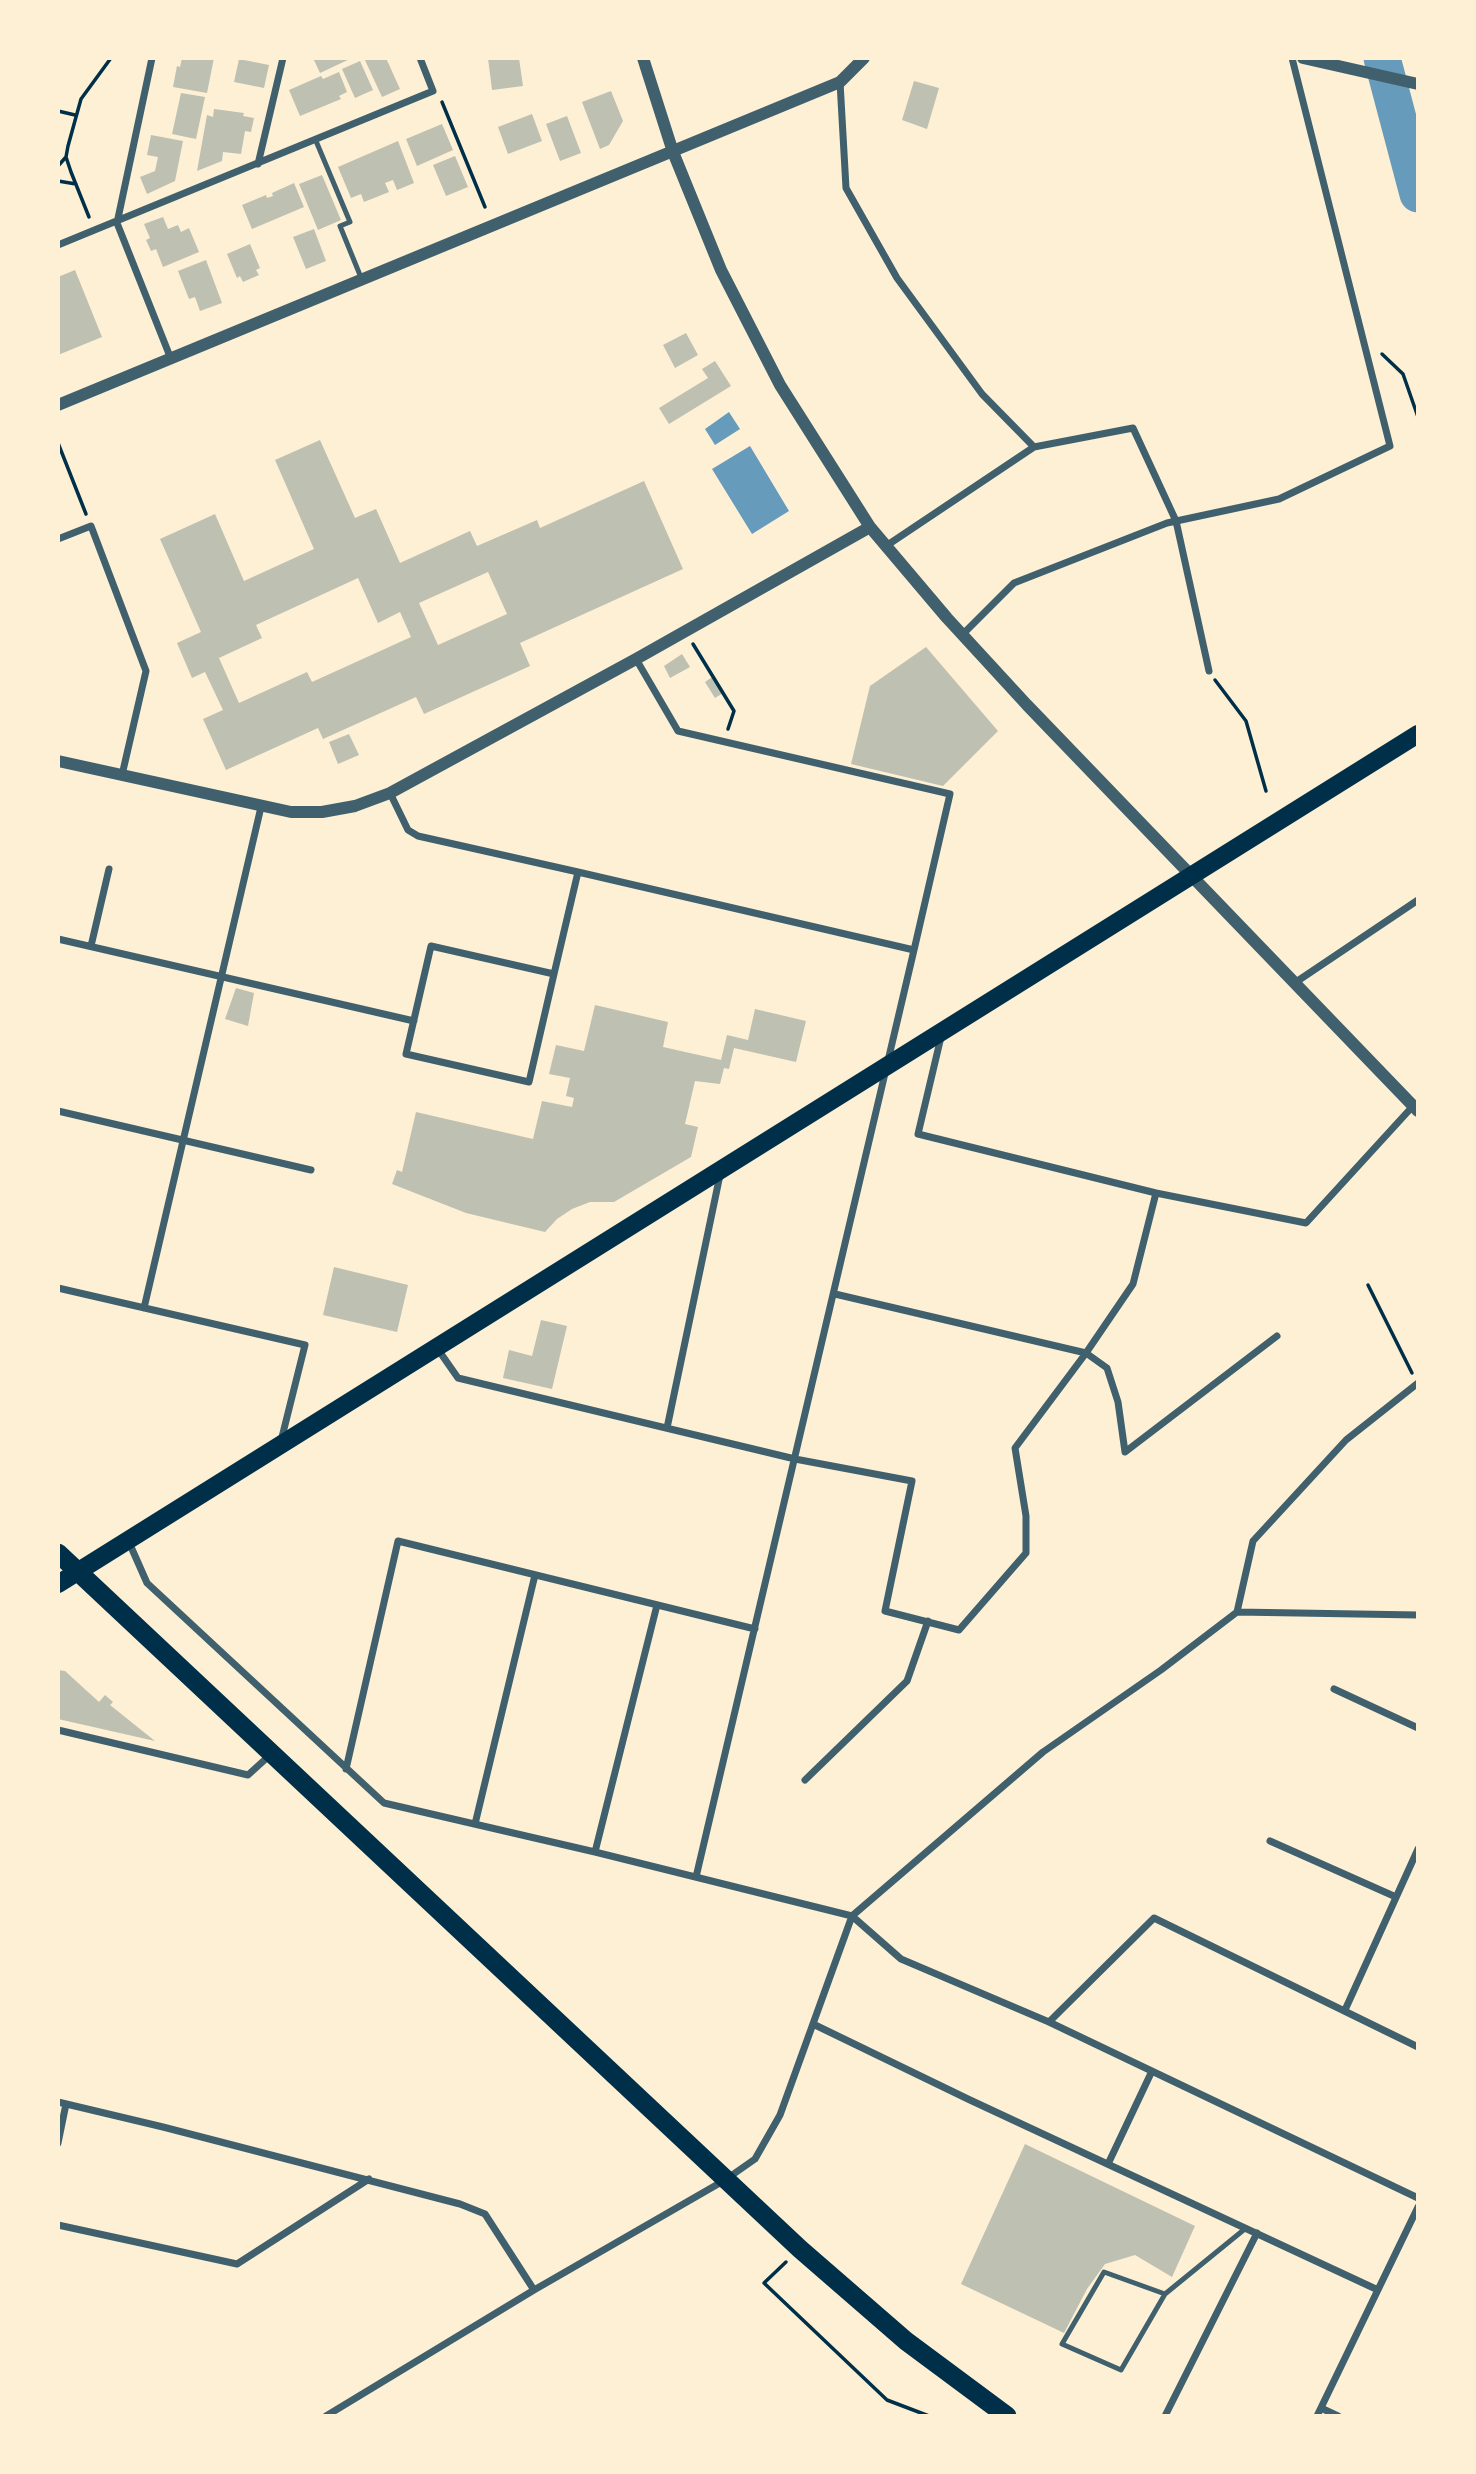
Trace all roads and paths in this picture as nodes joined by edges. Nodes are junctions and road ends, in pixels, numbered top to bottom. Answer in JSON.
{"nodes":[{"id":1,"x":111,"y":58,"type":"edge"},
{"id":2,"x":152,"y":58,"type":"edge"},
{"id":3,"x":283,"y":58,"type":"edge"},
{"id":4,"x":420,"y":58,"type":"edge"},
{"id":5,"x":643,"y":58,"type":"edge"},
{"id":6,"x":864,"y":58,"type":"edge"},
{"id":7,"x":1292,"y":58,"type":"edge"},
{"id":8,"x":1303,"y":58,"type":"edge"},
{"id":9,"x":840,"y":82,"type":"junction"},
{"id":10,"x":1418,"y":85,"type":"edge"},
{"id":11,"x":441,"y":100,"type":"dead end"},
{"id":12,"x":58,"y":111,"type":"edge"},
{"id":13,"x":75,"y":115,"type":"junction"},
{"id":14,"x":316,"y":141,"type":"junction"},
{"id":15,"x":673,"y":152,"type":"junction"},
{"id":16,"x":66,"y":157,"type":"junction"},
{"id":17,"x":258,"y":164,"type":"junction"},
{"id":18,"x":58,"y":166,"type":"edge"},
{"id":19,"x":58,"y":181,"type":"edge"},
{"id":20,"x":76,"y":184,"type":"junction"},
{"id":21,"x":485,"y":207,"type":"dead end"},
{"id":22,"x":89,"y":217,"type":"dead end"},
{"id":23,"x":117,"y":223,"type":"junction"},
{"id":24,"x":58,"y":245,"type":"edge"},
{"id":25,"x":362,"y":280,"type":"junction"},
{"id":26,"x":171,"y":359,"type":"junction"},
{"id":27,"x":1403,"y":374,"type":"dead end"},
{"id":28,"x":58,"y":405,"type":"edge"},
{"id":29,"x":1418,"y":417,"type":"edge"},
{"id":30,"x":58,"y":443,"type":"edge"},
{"id":31,"x":1034,"y":447,"type":"junction"},
{"id":32,"x":1176,"y":521,"type":"junction"},
{"id":33,"x":91,"y":526,"type":"junction"},
{"id":34,"x":870,"y":527,"type":"junction"},
{"id":35,"x":58,"y":539,"type":"edge"},
{"id":36,"x":886,"y":546,"type":"junction"},
{"id":37,"x":962,"y":635,"type":"junction"},
{"id":38,"x":692,"y":642,"type":"dead end"},
{"id":39,"x":636,"y":659,"type":"junction"},
{"id":40,"x":1209,"y":671,"type":"joint"},
{"id":41,"x":1418,"y":734,"type":"edge"},
{"id":42,"x":724,"y":742,"type":"junction"},
{"id":43,"x":58,"y":761,"type":"edge"},
{"id":44,"x":122,"y":775,"type":"junction"},
{"id":45,"x":1266,"y":790,"type":"dead end"},
{"id":46,"x":390,"y":793,"type":"junction"},
{"id":47,"x":261,"y":807,"type":"junction"},
{"id":48,"x":109,"y":869,"type":"dead end"},
{"id":49,"x":578,"y":872,"type":"junction"},
{"id":50,"x":1193,"y":876,"type":"junction"},
{"id":51,"x":1418,"y":900,"type":"edge"},
{"id":52,"x":58,"y":939,"type":"edge"},
{"id":53,"x":91,"y":946,"type":"junction"},
{"id":54,"x":914,"y":950,"type":"junction"},
{"id":55,"x":554,"y":974,"type":"junction"},
{"id":56,"x":222,"y":976,"type":"junction"},
{"id":57,"x":1296,"y":982,"type":"junction"},
{"id":58,"x":414,"y":1021,"type":"junction"},
{"id":59,"x":941,"y":1033,"type":"junction"},
{"id":60,"x":885,"y":1068,"type":"junction"},
{"id":61,"x":1416,"y":1109,"type":"edge"},
{"id":62,"x":58,"y":1111,"type":"edge"},
{"id":63,"x":184,"y":1140,"type":"junction"},
{"id":64,"x":311,"y":1170,"type":"dead end"},
{"id":65,"x":721,"y":1170,"type":"junction"},
{"id":66,"x":1156,"y":1193,"type":"junction"},
{"id":67,"x":1368,"y":1285,"type":"dead end"},
{"id":68,"x":58,"y":1288,"type":"edge"},
{"id":69,"x":835,"y":1294,"type":"junction"},
{"id":70,"x":144,"y":1308,"type":"junction"},
{"id":71,"x":1277,"y":1336,"type":"dead end"},
{"id":72,"x":437,"y":1348,"type":"junction"},
{"id":73,"x":1086,"y":1353,"type":"junction"},
{"id":74,"x":1418,"y":1384,"type":"edge"},
{"id":75,"x":667,"y":1428,"type":"junction"},
{"id":76,"x":280,"y":1446,"type":"junction"},
{"id":77,"x":795,"y":1459,"type":"junction"},
{"id":78,"x":128,"y":1540,"type":"junction"},
{"id":79,"x":58,"y":1553,"type":"edge"},
{"id":80,"x":77,"y":1572,"type":"junction"},
{"id":81,"x":535,"y":1575,"type":"junction"},
{"id":82,"x":58,"y":1584,"type":"edge"},
{"id":83,"x":657,"y":1605,"type":"junction"},
{"id":84,"x":1237,"y":1612,"type":"junction"},
{"id":85,"x":1418,"y":1615,"type":"edge"},
{"id":86,"x":928,"y":1621,"type":"junction"},
{"id":87,"x":755,"y":1629,"type":"junction"},
{"id":88,"x":1334,"y":1689,"type":"dead end"},
{"id":89,"x":1418,"y":1728,"type":"edge"},
{"id":90,"x":58,"y":1730,"type":"edge"},
{"id":91,"x":271,"y":1754,"type":"junction"},
{"id":92,"x":346,"y":1769,"type":"junction"},
{"id":93,"x":805,"y":1780,"type":"dead end"},
{"id":94,"x":475,"y":1824,"type":"junction"},
{"id":95,"x":1270,"y":1842,"type":"dead end"},
{"id":96,"x":1418,"y":1849,"type":"edge"},
{"id":97,"x":595,"y":1852,"type":"junction"},
{"id":98,"x":695,"y":1877,"type":"junction"},
{"id":99,"x":1396,"y":1898,"type":"junction"},
{"id":100,"x":852,"y":1916,"type":"junction"},
{"id":101,"x":1345,"y":2010,"type":"junction"},
{"id":102,"x":1049,"y":2022,"type":"junction"},
{"id":103,"x":813,"y":2024,"type":"junction"},
{"id":104,"x":1418,"y":2047,"type":"edge"},
{"id":105,"x":1152,"y":2071,"type":"junction"},
{"id":106,"x":58,"y":2102,"type":"edge"},
{"id":107,"x":66,"y":2104,"type":"junction"},
{"id":108,"x":58,"y":2143,"type":"edge"},
{"id":109,"x":1108,"y":2164,"type":"junction"},
{"id":110,"x":369,"y":2179,"type":"junction"},
{"id":111,"x":724,"y":2180,"type":"junction"},
{"id":112,"x":1418,"y":2199,"type":"edge"},
{"id":113,"x":1418,"y":2207,"type":"edge"},
{"id":114,"x":58,"y":2225,"type":"edge"},
{"id":115,"x":1246,"y":2228,"type":"junction"},
{"id":116,"x":1258,"y":2233,"type":"junction"},
{"id":117,"x":800,"y":2249,"type":"junction"},
{"id":118,"x":534,"y":2290,"type":"junction"},
{"id":119,"x":1378,"y":2290,"type":"junction"},
{"id":120,"x":1166,"y":2294,"type":"junction"},
{"id":121,"x":1321,"y":2407,"type":"junction"},
{"id":122,"x":329,"y":2416,"type":"edge"},
{"id":123,"x":929,"y":2416,"type":"edge"},
{"id":124,"x":1007,"y":2416,"type":"edge"},
{"id":125,"x":1165,"y":2416,"type":"edge"},
{"id":126,"x":1317,"y":2416,"type":"edge"},
{"id":127,"x":1338,"y":2416,"type":"edge"}],
"edges":[{"from":1,"to":13,"type":"path"},
{"from":2,"to":23,"type":"street"},
{"from":3,"to":17,"type":"street"},
{"from":4,"to":14,"type":"street"},
{"from":5,"to":15,"type":"street"},
{"from":6,"to":9,"type":"street"},
{"from":7,"to":32,"type":"street"},
{"from":8,"to":10,"type":"street"},
{"from":9,"to":15,"type":"street"},
{"from":9,"to":31,"type":"street"},
{"from":11,"to":21,"type":"path"},
{"from":12,"to":13,"type":"path"},
{"from":13,"to":16,"type":"path"},
{"from":14,"to":17,"type":"street"},
{"from":14,"to":25,"type":"lane"},
{"from":15,"to":25,"type":"street"},
{"from":15,"to":34,"type":"street"},
{"from":16,"to":18,"type":"path"},
{"from":16,"to":20,"type":"path"},
{"from":17,"to":23,"type":"street"},
{"from":19,"to":20,"type":"path"},
{"from":20,"to":22,"type":"path"},
{"from":23,"to":24,"type":"street"},
{"from":23,"to":26,"type":"street"},
{"from":25,"to":26,"type":"street"},
{"from":26,"to":28,"type":"street"},
{"from":27,"to":29,"type":"path"},
{"from":30,"to":33,"type":"path"},
{"from":31,"to":32,"type":"street"},
{"from":31,"to":36,"type":"street"},
{"from":32,"to":37,"type":"street"},
{"from":32,"to":40,"type":"street"},
{"from":33,"to":35,"type":"street"},
{"from":33,"to":44,"type":"street"},
{"from":34,"to":36,"type":"street"},
{"from":34,"to":39,"type":"street"},
{"from":36,"to":37,"type":"street"},
{"from":37,"to":50,"type":"street"},
{"from":38,"to":42,"type":"path"},
{"from":39,"to":42,"type":"street"},
{"from":39,"to":46,"type":"street"},
{"from":40,"to":45,"type":"path"},
{"from":41,"to":50,"type":"main road"},
{"from":42,"to":54,"type":"street"},
{"from":43,"to":44,"type":"street"},
{"from":44,"to":47,"type":"street"},
{"from":46,"to":47,"type":"street"},
{"from":46,"to":49,"type":"street"},
{"from":47,"to":56,"type":"street"},
{"from":48,"to":53,"type":"street"},
{"from":49,"to":54,"type":"street"},
{"from":49,"to":55,"type":"street"},
{"from":50,"to":57,"type":"street"},
{"from":50,"to":59,"type":"main road"},
{"from":51,"to":57,"type":"street"},
{"from":52,"to":53,"type":"street"},
{"from":53,"to":56,"type":"street"},
{"from":54,"to":60,"type":"street"},
{"from":55,"to":58,"type":"street"},
{"from":55,"to":58,"type":"street"},
{"from":56,"to":58,"type":"street"},
{"from":56,"to":63,"type":"street"},
{"from":57,"to":61,"type":"street"},
{"from":59,"to":60,"type":"main road"},
{"from":59,"to":66,"type":"street"},
{"from":60,"to":65,"type":"main road"},
{"from":60,"to":69,"type":"street"},
{"from":61,"to":66,"type":"street"},
{"from":62,"to":63,"type":"street"},
{"from":63,"to":64,"type":"street"},
{"from":63,"to":70,"type":"street"},
{"from":65,"to":72,"type":"main road"},
{"from":65,"to":75,"type":"street"},
{"from":66,"to":73,"type":"street"},
{"from":67,"to":74,"type":"path"},
{"from":68,"to":70,"type":"street"},
{"from":69,"to":73,"type":"street"},
{"from":69,"to":77,"type":"street"},
{"from":70,"to":76,"type":"street"},
{"from":71,"to":73,"type":"street"},
{"from":72,"to":75,"type":"street"},
{"from":72,"to":76,"type":"main road"},
{"from":73,"to":86,"type":"street"},
{"from":74,"to":84,"type":"street"},
{"from":75,"to":77,"type":"street"},
{"from":76,"to":78,"type":"main road"},
{"from":77,"to":86,"type":"street"},
{"from":77,"to":87,"type":"street"},
{"from":78,"to":80,"type":"main road"},
{"from":78,"to":92,"type":"street"},
{"from":79,"to":80,"type":"highway"},
{"from":80,"to":82,"type":"main road"},
{"from":80,"to":91,"type":"highway"},
{"from":81,"to":83,"type":"street"},
{"from":81,"to":92,"type":"street"},
{"from":81,"to":94,"type":"street"},
{"from":83,"to":87,"type":"street"},
{"from":83,"to":97,"type":"street"},
{"from":84,"to":85,"type":"street"},
{"from":84,"to":100,"type":"street"},
{"from":86,"to":93,"type":"street"},
{"from":87,"to":98,"type":"street"},
{"from":88,"to":89,"type":"street"},
{"from":90,"to":91,"type":"street"},
{"from":91,"to":111,"type":"highway"},
{"from":92,"to":94,"type":"street"},
{"from":94,"to":97,"type":"street"},
{"from":95,"to":99,"type":"street"},
{"from":96,"to":99,"type":"street"},
{"from":97,"to":98,"type":"street"},
{"from":98,"to":100,"type":"street"},
{"from":99,"to":101,"type":"street"},
{"from":100,"to":102,"type":"street"},
{"from":100,"to":103,"type":"street"},
{"from":101,"to":102,"type":"street"},
{"from":101,"to":104,"type":"street"},
{"from":102,"to":105,"type":"street"},
{"from":103,"to":109,"type":"street"},
{"from":103,"to":111,"type":"street"},
{"from":105,"to":109,"type":"street"},
{"from":105,"to":112,"type":"street"},
{"from":106,"to":107,"type":"street"},
{"from":107,"to":108,"type":"street"},
{"from":107,"to":110,"type":"street"},
{"from":109,"to":115,"type":"street"},
{"from":110,"to":114,"type":"street"},
{"from":110,"to":118,"type":"street"},
{"from":111,"to":117,"type":"highway"},
{"from":111,"to":118,"type":"street"},
{"from":113,"to":119,"type":"street"},
{"from":115,"to":116,"type":"street"},
{"from":115,"to":120,"type":"lane"},
{"from":116,"to":119,"type":"street"},
{"from":116,"to":125,"type":"street"},
{"from":117,"to":123,"type":"path"},
{"from":117,"to":124,"type":"highway"},
{"from":118,"to":122,"type":"street"},
{"from":119,"to":121,"type":"street"},
{"from":120,"to":120,"type":"lane"},
{"from":121,"to":126,"type":"street"},
{"from":121,"to":127,"type":"street"}]}
